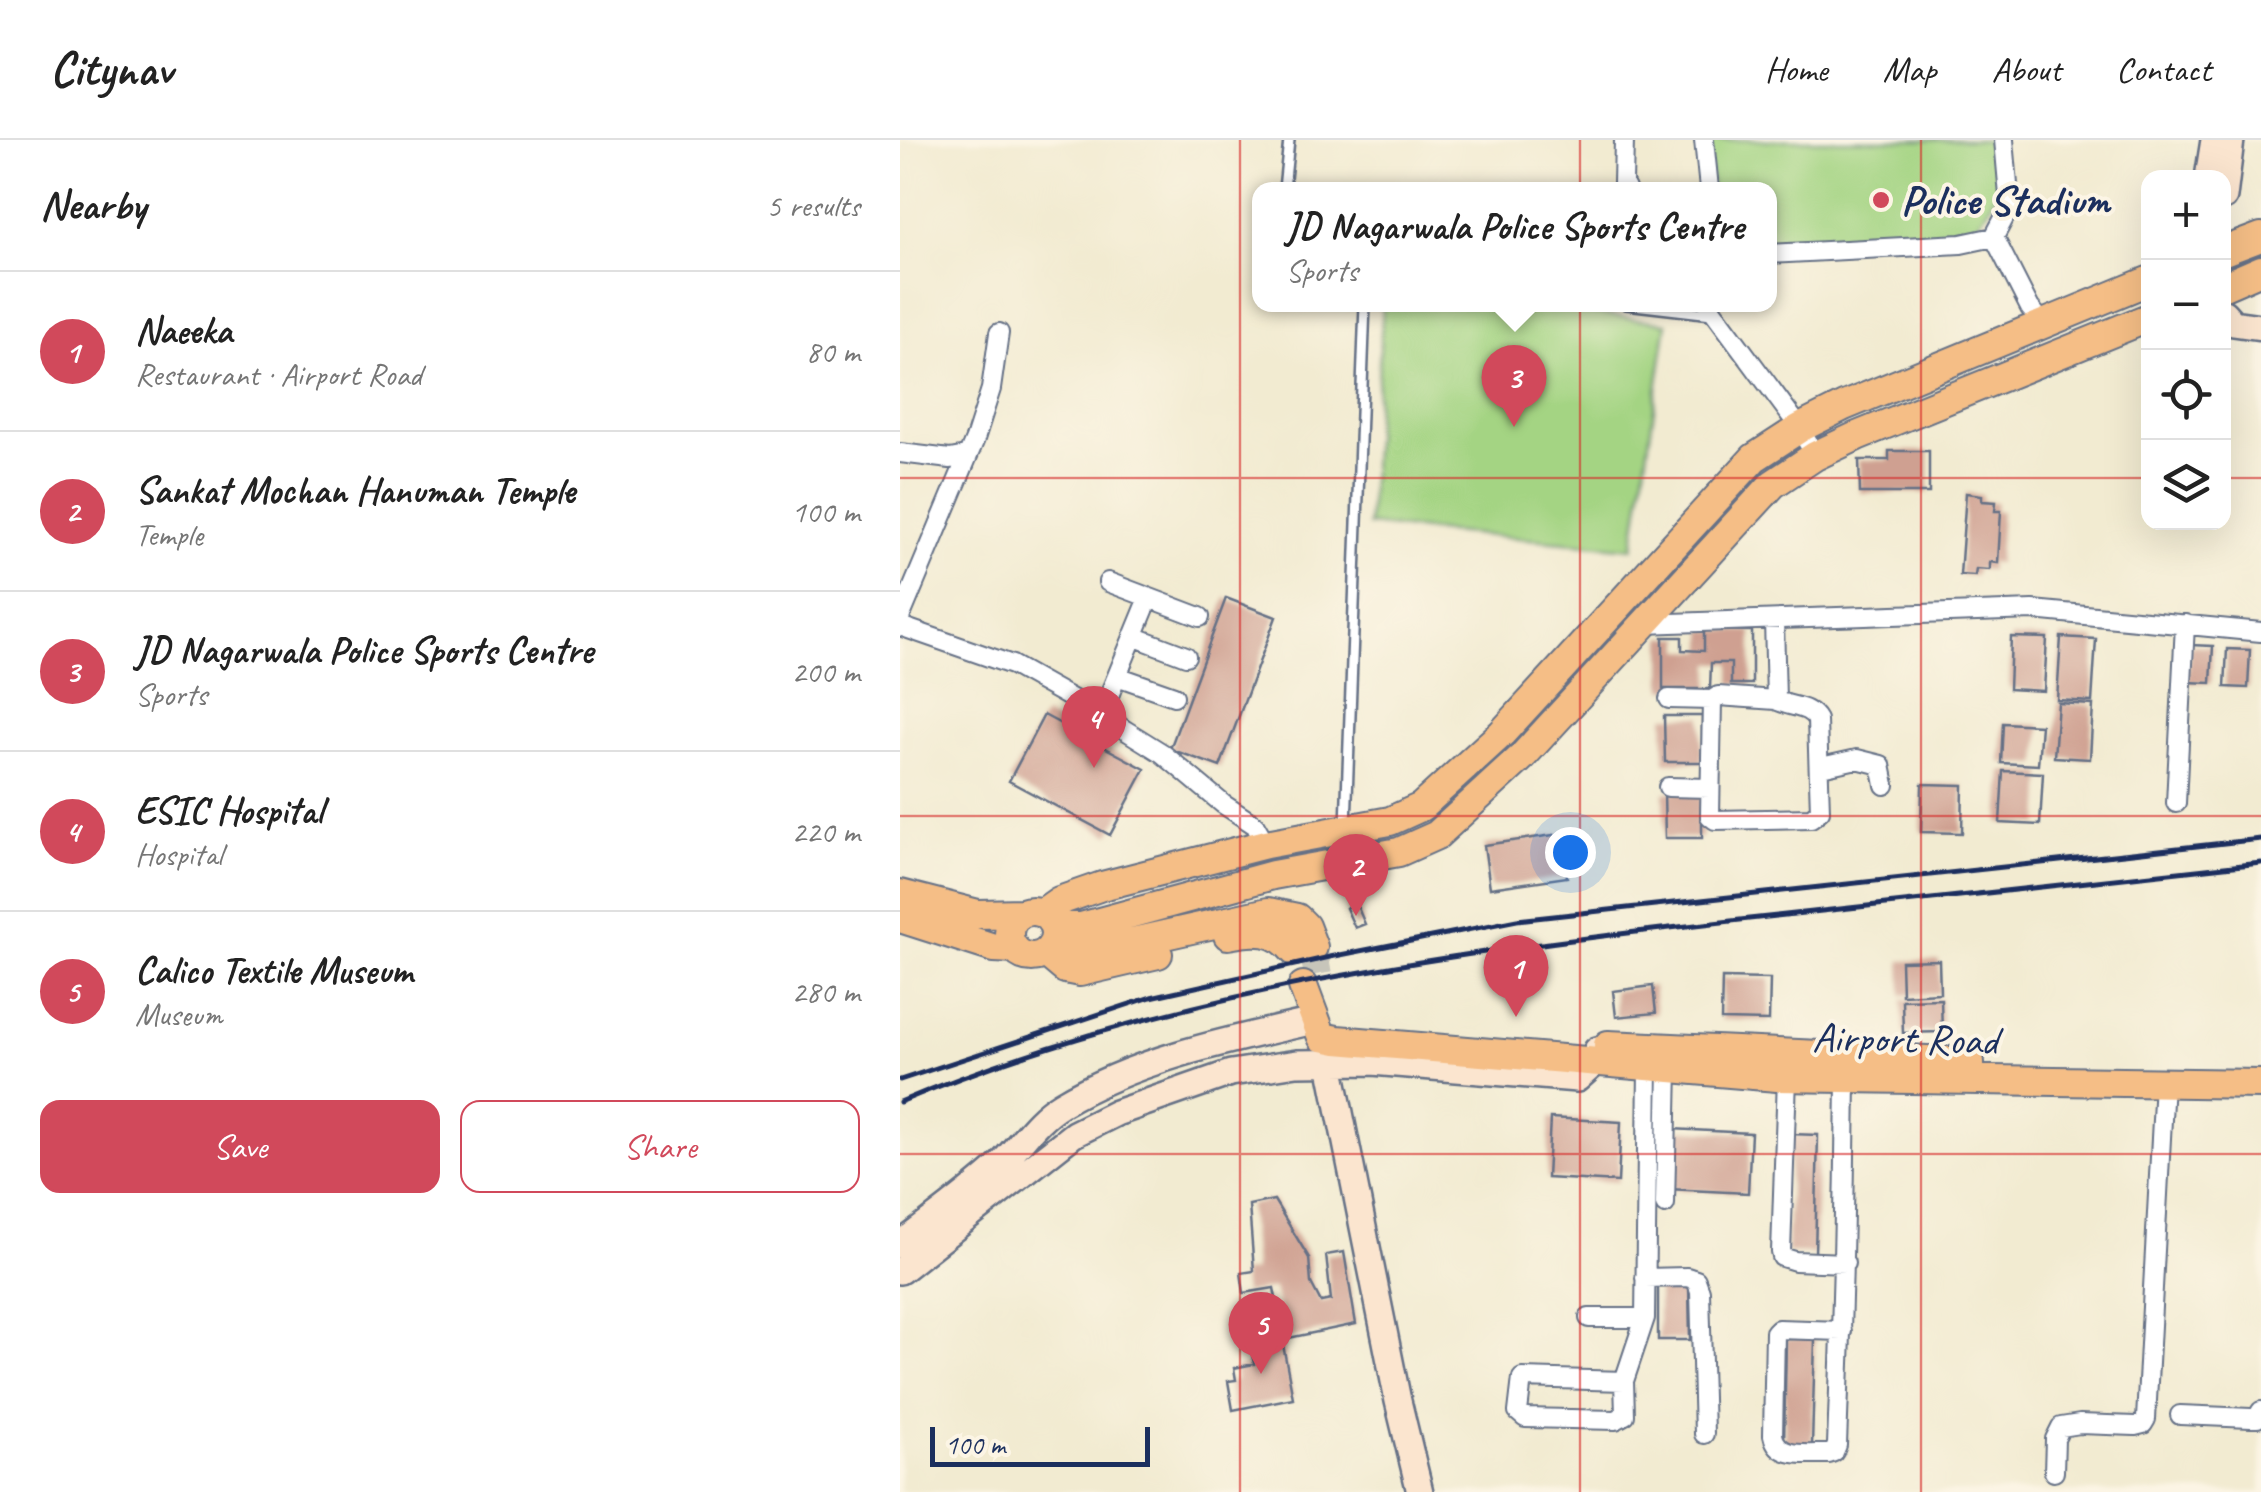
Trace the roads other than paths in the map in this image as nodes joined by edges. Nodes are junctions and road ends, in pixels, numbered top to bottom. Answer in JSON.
{"nodes":[{"id":1,"x":1290,"y":140,"type":"edge"},
{"id":2,"x":1624,"y":140,"type":"edge"},
{"id":3,"x":1704,"y":140,"type":"edge"},
{"id":4,"x":2004,"y":140,"type":"edge"},
{"id":5,"x":2214,"y":140,"type":"edge"},
{"id":6,"x":2231,"y":140,"type":"edge"},
{"id":7,"x":2209,"y":170,"type":"edge"},
{"id":8,"x":2227,"y":170,"type":"edge"},
{"id":9,"x":1285,"y":182,"type":"edge"},
{"id":10,"x":1623,"y":182,"type":"edge"},
{"id":11,"x":1708,"y":182,"type":"edge"},
{"id":12,"x":2261,"y":236,"type":"edge"},
{"id":13,"x":1994,"y":237,"type":"junction"},
{"id":14,"x":2231,"y":248,"type":"edge"},
{"id":15,"x":1777,"y":254,"type":"edge"},
{"id":16,"x":2261,"y":270,"type":"edge"},
{"id":17,"x":2231,"y":283,"type":"edge"},
{"id":18,"x":2141,"y":284,"type":"edge"},
{"id":19,"x":1365,"y":312,"type":"edge"},
{"id":20,"x":1713,"y":312,"type":"edge"},
{"id":21,"x":2141,"y":321,"type":"edge"},
{"id":22,"x":2231,"y":321,"type":"edge"},
{"id":23,"x":2044,"y":324,"type":"junction"},
{"id":24,"x":2261,"y":327,"type":"edge"},
{"id":25,"x":999,"y":333,"type":"dead end"},
{"id":26,"x":2231,"y":338,"type":"edge"},
{"id":27,"x":2261,"y":339,"type":"edge"},
{"id":28,"x":1800,"y":428,"type":"junction"},
{"id":29,"x":900,"y":453,"type":"edge"},
{"id":30,"x":966,"y":456,"type":"junction"},
{"id":31,"x":1815,"y":456,"type":"junction"},
{"id":32,"x":1108,"y":582,"type":"dead end"},
{"id":33,"x":1149,"y":598,"type":"junction"},
{"id":34,"x":1200,"y":617,"type":"dead end"},
{"id":35,"x":900,"y":618,"type":"edge"},
{"id":36,"x":1774,"y":620,"type":"junction"},
{"id":37,"x":1644,"y":624,"type":"junction"},
{"id":38,"x":2184,"y":624,"type":"junction"},
{"id":39,"x":900,"y":626,"type":"edge"},
{"id":40,"x":2261,"y":632,"type":"edge"},
{"id":41,"x":1133,"y":636,"type":"junction"},
{"id":42,"x":1186,"y":656,"type":"dead end"},
{"id":43,"x":1117,"y":676,"type":"junction"},
{"id":44,"x":1174,"y":696,"type":"dead end"},
{"id":45,"x":1669,"y":699,"type":"dead end"},
{"id":46,"x":1712,"y":700,"type":"junction"},
{"id":47,"x":1776,"y":700,"type":"junction"},
{"id":48,"x":1102,"y":715,"type":"junction"},
{"id":49,"x":1821,"y":768,"type":"junction"},
{"id":50,"x":1885,"y":785,"type":"dead end"},
{"id":51,"x":1668,"y":787,"type":"dead end"},
{"id":52,"x":1710,"y":788,"type":"junction"},
{"id":53,"x":2176,"y":804,"type":"dead end"},
{"id":54,"x":1346,"y":828,"type":"junction"},
{"id":55,"x":1266,"y":844,"type":"junction"},
{"id":56,"x":900,"y":894,"type":"edge"},
{"id":57,"x":900,"y":918,"type":"edge"},
{"id":58,"x":1043,"y":930,"type":"junction"},
{"id":59,"x":1303,"y":949,"type":"tunnel mouth"},
{"id":60,"x":1314,"y":1021,"type":"junction"},
{"id":61,"x":1554,"y":1049,"type":"junction"},
{"id":62,"x":1597,"y":1054,"type":"junction"},
{"id":63,"x":1330,"y":1063,"type":"junction"},
{"id":64,"x":1658,"y":1067,"type":"junction"},
{"id":65,"x":2261,"y":1070,"type":"edge"},
{"id":66,"x":1782,"y":1077,"type":"junction"},
{"id":67,"x":1846,"y":1079,"type":"junction"},
{"id":68,"x":2164,"y":1082,"type":"junction"},
{"id":69,"x":2261,"y":1084,"type":"edge"},
{"id":70,"x":1031,"y":1129,"type":"junction"},
{"id":71,"x":1049,"y":1152,"type":"junction"},
{"id":72,"x":1774,"y":1192,"type":"dead end"},
{"id":73,"x":1664,"y":1204,"type":"dead end"},
{"id":74,"x":900,"y":1245,"type":"edge"},
{"id":75,"x":1845,"y":1262,"type":"junction"},
{"id":76,"x":900,"y":1271,"type":"edge"},
{"id":77,"x":1645,"y":1278,"type":"junction"},
{"id":78,"x":1589,"y":1318,"type":"dead end"},
{"id":79,"x":1644,"y":1318,"type":"junction"},
{"id":80,"x":1842,"y":1330,"type":"junction"},
{"id":81,"x":1624,"y":1381,"type":"junction"},
{"id":82,"x":2261,"y":1411,"type":"edge"},
{"id":83,"x":2180,"y":1415,"type":"dead end"},
{"id":84,"x":1704,"y":1434,"type":"dead end"},
{"id":85,"x":2054,"y":1472,"type":"dead end"},
{"id":86,"x":1420,"y":1492,"type":"edge"}],
"edges":[{"from":1,"to":9,"type":"lane"},
{"from":2,"to":10,"type":"street"},
{"from":3,"to":11,"type":"street"},
{"from":4,"to":13,"type":"street"},
{"from":5,"to":7,"type":"street"},
{"from":6,"to":8,"type":"street"},
{"from":12,"to":14,"type":"main road"},
{"from":13,"to":15,"type":"street"},
{"from":13,"to":23,"type":"street"},
{"from":16,"to":17,"type":"main road"},
{"from":18,"to":23,"type":"main road"},
{"from":19,"to":54,"type":"lane"},
{"from":20,"to":28,"type":"street"},
{"from":21,"to":31,"type":"main road"},
{"from":22,"to":24,"type":"street"},
{"from":23,"to":28,"type":"main road"},
{"from":25,"to":30,"type":"street"},
{"from":26,"to":27,"type":"street"},
{"from":28,"to":31,"type":"street"},
{"from":28,"to":54,"type":"main road"},
{"from":29,"to":30,"type":"street"},
{"from":30,"to":35,"type":"street"},
{"from":31,"to":37,"type":"main road"},
{"from":32,"to":33,"type":"street"},
{"from":33,"to":34,"type":"street"},
{"from":33,"to":41,"type":"street"},
{"from":36,"to":37,"type":"street"},
{"from":36,"to":38,"type":"street"},
{"from":36,"to":47,"type":"street"},
{"from":37,"to":58,"type":"main road"},
{"from":38,"to":40,"type":"street"},
{"from":38,"to":53,"type":"street"},
{"from":39,"to":48,"type":"street"},
{"from":41,"to":42,"type":"street"},
{"from":41,"to":43,"type":"street"},
{"from":43,"to":44,"type":"street"},
{"from":43,"to":48,"type":"street"},
{"from":45,"to":46,"type":"street"},
{"from":46,"to":47,"type":"street"},
{"from":46,"to":52,"type":"street"},
{"from":47,"to":49,"type":"street"},
{"from":48,"to":55,"type":"street"},
{"from":49,"to":50,"type":"street"},
{"from":49,"to":52,"type":"street"},
{"from":51,"to":52,"type":"street"},
{"from":54,"to":55,"type":"main road"},
{"from":55,"to":58,"type":"main road"},
{"from":56,"to":58,"type":"main road"},
{"from":57,"to":58,"type":"main road"},
{"from":58,"to":59,"type":"main road"},
{"from":60,"to":61,"type":"main road"},
{"from":60,"to":61,"type":"main road"},
{"from":60,"to":70,"type":"street"},
{"from":61,"to":62,"type":"main road","name":"Airport Road"},
{"from":62,"to":63,"type":"street"},
{"from":62,"to":64,"type":"main road","name":"Airport Road"},
{"from":62,"to":65,"type":"main road","name":"Airport Road"},
{"from":63,"to":71,"type":"street"},
{"from":63,"to":86,"type":"street"},
{"from":64,"to":66,"type":"main road","name":"Airport Road"},
{"from":64,"to":73,"type":"street"},
{"from":64,"to":77,"type":"street"},
{"from":66,"to":67,"type":"main road","name":"Airport Road"},
{"from":66,"to":72,"type":"street"},
{"from":66,"to":75,"type":"street"},
{"from":67,"to":68,"type":"main road","name":"Airport Road"},
{"from":67,"to":75,"type":"street"},
{"from":68,"to":69,"type":"main road","name":"Airport Road"},
{"from":68,"to":85,"type":"street"},
{"from":70,"to":71,"type":"street"},
{"from":70,"to":74,"type":"street"},
{"from":71,"to":76,"type":"street"},
{"from":75,"to":80,"type":"street"},
{"from":77,"to":79,"type":"street"},
{"from":77,"to":84,"type":"street"},
{"from":78,"to":79,"type":"street"},
{"from":79,"to":81,"type":"street"},
{"from":80,"to":80,"type":"street"},
{"from":81,"to":81,"type":"street"},
{"from":82,"to":83,"type":"street"}]}
